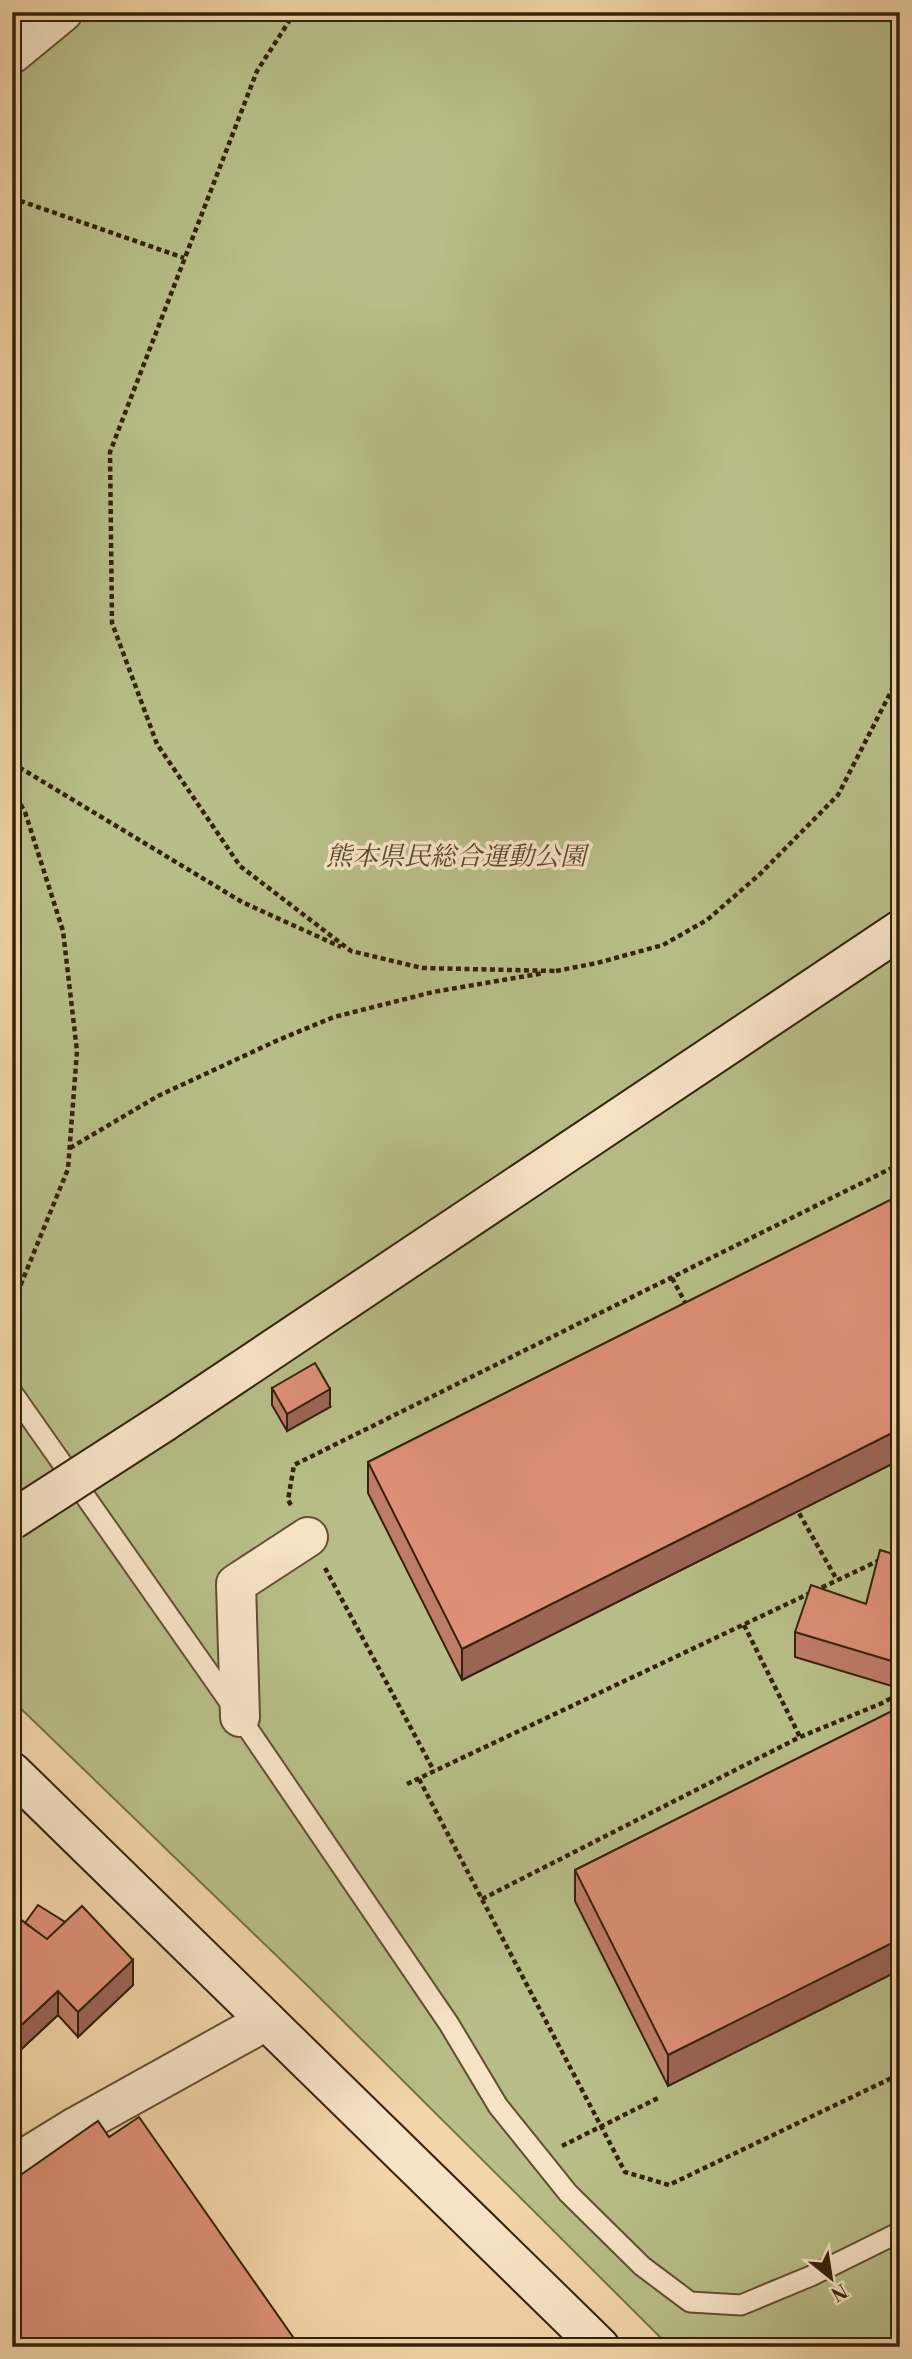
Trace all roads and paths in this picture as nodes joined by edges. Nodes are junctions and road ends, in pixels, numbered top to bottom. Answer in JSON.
{"nodes":[{"id":1,"x":63,"y":12,"type":"edge"},
{"id":2,"x":295,"y":12,"type":"edge"},
{"id":3,"x":12,"y":54,"type":"edge"},
{"id":4,"x":12,"y":198,"type":"edge"},
{"id":5,"x":184,"y":258,"type":"junction"},
{"id":6,"x":900,"y":674,"type":"edge"},
{"id":7,"x":12,"y":763,"type":"edge"},
{"id":8,"x":12,"y":790,"type":"edge"},
{"id":9,"x":900,"y":930,"type":"edge"},
{"id":10,"x":351,"y":951,"type":"junction"},
{"id":11,"x":557,"y":971,"type":"junction"},
{"id":12,"x":70,"y":1148,"type":"junction"},
{"id":13,"x":900,"y":1164,"type":"edge"},
{"id":14,"x":672,"y":1278,"type":"junction"},
{"id":15,"x":12,"y":1306,"type":"edge"},
{"id":16,"x":689,"y":1311,"type":"edge"},
{"id":17,"x":12,"y":1392,"type":"edge"},
{"id":18,"x":794,"y":1503,"type":"edge"},
{"id":19,"x":12,"y":1520,"type":"edge"},
{"id":20,"x":308,"y":1537,"type":"junction"},
{"id":21,"x":900,"y":1551,"type":"edge"},
{"id":22,"x":837,"y":1580,"type":"junction"},
{"id":23,"x":744,"y":1625,"type":"junction"},
{"id":24,"x":900,"y":1693,"type":"edge"},
{"id":25,"x":240,"y":1717,"type":"junction"},
{"id":26,"x":800,"y":1737,"type":"junction"},
{"id":27,"x":434,"y":1771,"type":"junction"},
{"id":28,"x":12,"y":1772,"type":"edge"},
{"id":29,"x":419,"y":1779,"type":"junction"},
{"id":30,"x":407,"y":1784,"type":"dead end"},
{"id":31,"x":482,"y":1899,"type":"junction"},
{"id":32,"x":266,"y":2021,"type":"junction"},
{"id":33,"x":900,"y":2074,"type":"edge"},
{"id":34,"x":658,"y":2098,"type":"dead end"},
{"id":35,"x":601,"y":2126,"type":"junction"},
{"id":36,"x":540,"y":2157,"type":"junction"},
{"id":37,"x":12,"y":2166,"type":"edge"},
{"id":38,"x":900,"y":2232,"type":"edge"},
{"id":39,"x":600,"y":2347,"type":"edge"}],
"edges":[{"from":1,"to":3,"type":"street"},
{"from":2,"to":5,"type":"path"},
{"from":4,"to":5,"type":"path"},
{"from":5,"to":10,"type":"path"},
{"from":6,"to":11,"type":"path"},
{"from":7,"to":10,"type":"path"},
{"from":8,"to":12,"type":"path"},
{"from":9,"to":19,"type":"street","bridge":true},
{"from":10,"to":11,"type":"path"},
{"from":11,"to":12,"type":"path"},
{"from":12,"to":15,"type":"path"},
{"from":13,"to":14,"type":"path"},
{"from":14,"to":16,"type":"path"},
{"from":14,"to":20,"type":"path"},
{"from":17,"to":25,"type":"lane"},
{"from":18,"to":22,"type":"path"},
{"from":20,"to":25,"type":"street"},
{"from":20,"to":27,"type":"path"},
{"from":21,"to":22,"type":"path"},
{"from":22,"to":23,"type":"path"},
{"from":23,"to":26,"type":"path"},
{"from":23,"to":27,"type":"path"},
{"from":24,"to":26,"type":"path"},
{"from":25,"to":36,"type":"lane"},
{"from":26,"to":31,"type":"path"},
{"from":27,"to":29,"type":"path"},
{"from":28,"to":32,"type":"street"},
{"from":29,"to":30,"type":"path"},
{"from":29,"to":31,"type":"path"},
{"from":31,"to":35,"type":"path"},
{"from":32,"to":37,"type":"street"},
{"from":32,"to":39,"type":"street"},
{"from":33,"to":35,"type":"path"},
{"from":34,"to":35,"type":"path"},
{"from":35,"to":36,"type":"path"},
{"from":36,"to":38,"type":"lane"}]}
